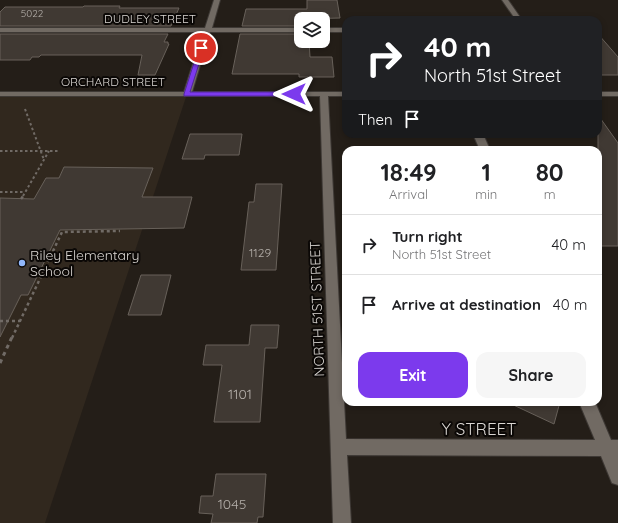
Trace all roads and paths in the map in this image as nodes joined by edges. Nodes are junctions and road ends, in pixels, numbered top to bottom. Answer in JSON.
{"nodes":[{"id":1,"x":216,"y":0,"type":"edge"},
{"id":2,"x":505,"y":0,"type":"edge"},
{"id":3,"x":516,"y":16,"type":"edge"},
{"id":4,"x":0,"y":30,"type":"edge"},
{"id":5,"x":207,"y":30,"type":"junction"},
{"id":6,"x":294,"y":30,"type":"edge"},
{"id":7,"x":330,"y":30,"type":"edge"},
{"id":8,"x":342,"y":30,"type":"edge"},
{"id":9,"x":0,"y":94,"type":"edge"},
{"id":10,"x":187,"y":94,"type":"junction"},
{"id":11,"x":324,"y":94,"type":"junction"},
{"id":12,"x":342,"y":94,"type":"edge"},
{"id":13,"x":602,"y":94,"type":"edge"},
{"id":14,"x":616,"y":96,"type":"edge"},
{"id":15,"x":23,"y":104,"type":"dead end"},
{"id":16,"x":0,"y":151,"type":"edge"},
{"id":17,"x":40,"y":151,"type":"junction"},
{"id":18,"x":49,"y":151,"type":"junction"},
{"id":19,"x":59,"y":151,"type":"dead end"},
{"id":20,"x":44,"y":160,"type":"junction"},
{"id":21,"x":0,"y":192,"type":"edge"},
{"id":22,"x":25,"y":192,"type":"junction"},
{"id":23,"x":21,"y":198,"type":"dead end"},
{"id":24,"x":120,"y":231,"type":"dead end"},
{"id":25,"x":0,"y":321,"type":"edge"},
{"id":26,"x":20,"y":321,"type":"junction"},
{"id":27,"x":0,"y":362,"type":"edge"},
{"id":28,"x":589,"y":406,"type":"edge"},
{"id":29,"x":339,"y":447,"type":"junction"},
{"id":30,"x":612,"y":448,"type":"edge"},
{"id":31,"x":618,"y":477,"type":"edge"},
{"id":32,"x":342,"y":523,"type":"edge"}],
"edges":[{"from":1,"to":5,"type":"street"},
{"from":2,"to":3,"type":"street"},
{"from":4,"to":5,"type":"street","name":"DUDLEY STREET"},
{"from":5,"to":6,"type":"street","name":"DUDLEY STREET"},
{"from":5,"to":10,"type":"street"},
{"from":7,"to":8,"type":"street"},
{"from":9,"to":10,"type":"street","name":"ORCHARD STREET"},
{"from":10,"to":11,"type":"street","name":"ORCHARD STREET"},
{"from":11,"to":12,"type":"street","name":"ORCHARD STREET"},
{"from":11,"to":29,"type":"street","name":"NORTH 51ST STREET"},
{"from":13,"to":14,"type":"street"},
{"from":15,"to":17,"type":"path"},
{"from":16,"to":17,"type":"path"},
{"from":17,"to":18,"type":"path"},
{"from":17,"to":20,"type":"path"},
{"from":18,"to":19,"type":"path"},
{"from":18,"to":20,"type":"path"},
{"from":20,"to":22,"type":"path"},
{"from":21,"to":22,"type":"path"},
{"from":22,"to":23,"type":"path"},
{"from":24,"to":26,"type":"path"},
{"from":25,"to":26,"type":"path"},
{"from":26,"to":27,"type":"path"},
{"from":28,"to":30,"type":"street"},
{"from":29,"to":30,"type":"street","name":"Y STREET"},
{"from":29,"to":32,"type":"street","name":"NORTH 51ST STREET"},
{"from":30,"to":31,"type":"street"}]}
